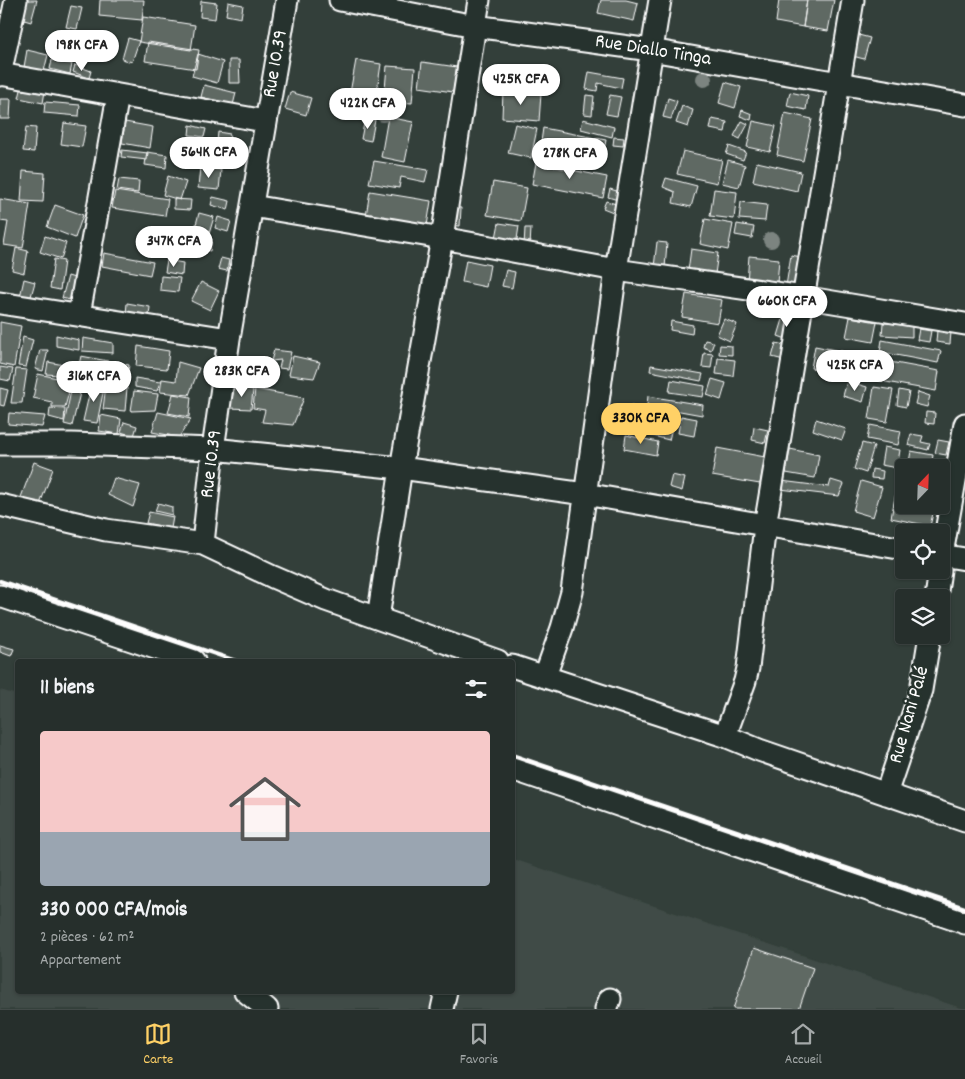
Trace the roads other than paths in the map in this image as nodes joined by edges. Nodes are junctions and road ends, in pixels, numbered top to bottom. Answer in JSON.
{"nodes":[{"id":1,"x":16,"y":0,"type":"edge"},
{"id":2,"x":287,"y":0,"type":"edge"},
{"id":3,"x":340,"y":0,"type":"edge"},
{"id":4,"x":480,"y":0,"type":"edge"},
{"id":5,"x":660,"y":0,"type":"edge"},
{"id":6,"x":853,"y":0,"type":"edge"},
{"id":7,"x":475,"y":26,"type":"junction"},
{"id":8,"x":651,"y":50,"type":"junction"},
{"id":9,"x":0,"y":75,"type":"edge"},
{"id":10,"x":839,"y":83,"type":"junction"},
{"id":11,"x":118,"y":95,"type":"junction"},
{"id":12,"x":965,"y":105,"type":"edge"},
{"id":13,"x":265,"y":121,"type":"junction"},
{"id":14,"x":252,"y":206,"type":"junction"},
{"id":15,"x":442,"y":238,"type":"junction"},
{"id":16,"x":616,"y":270,"type":"junction"},
{"id":17,"x":804,"y":297,"type":"junction"},
{"id":18,"x":0,"y":303,"type":"edge"},
{"id":19,"x":79,"y":315,"type":"junction"},
{"id":20,"x":965,"y":324,"type":"edge"},
{"id":21,"x":229,"y":339,"type":"junction"},
{"id":22,"x":965,"y":424,"type":"edge"},
{"id":23,"x":0,"y":444,"type":"edge"},
{"id":24,"x":213,"y":448,"type":"junction"},
{"id":25,"x":401,"y":468,"type":"junction"},
{"id":26,"x":585,"y":494,"type":"junction"},
{"id":27,"x":0,"y":505,"type":"edge"},
{"id":28,"x":947,"y":524,"type":"edge"},
{"id":29,"x":765,"y":526,"type":"junction"},
{"id":30,"x":203,"y":544,"type":"junction"},
{"id":31,"x":895,"y":548,"type":"edge"},
{"id":32,"x":950,"y":556,"type":"edge"},
{"id":33,"x":965,"y":559,"type":"edge"},
{"id":34,"x":0,"y":596,"type":"edge"},
{"id":35,"x":378,"y":618,"type":"junction"},
{"id":36,"x":929,"y":644,"type":"edge"},
{"id":37,"x":188,"y":659,"type":"edge"},
{"id":38,"x":492,"y":659,"type":"edge"},
{"id":39,"x":515,"y":667,"type":"edge"},
{"id":40,"x":545,"y":676,"type":"junction"},
{"id":41,"x":726,"y":736,"type":"junction"},
{"id":42,"x":515,"y":770,"type":"edge"},
{"id":43,"x":886,"y":794,"type":"junction"},
{"id":44,"x":965,"y":821,"type":"edge"},
{"id":45,"x":965,"y":923,"type":"edge"},
{"id":46,"x":249,"y":994,"type":"edge"},
{"id":47,"x":445,"y":994,"type":"edge"},
{"id":48,"x":267,"y":1009,"type":"edge"},
{"id":49,"x":442,"y":1009,"type":"edge"}],
"edges":[{"from":1,"to":9,"type":"street"},
{"from":2,"to":13,"type":"street","name":"Rue 10.39"},
{"from":3,"to":7,"type":"street","name":"Rue Diallo Tinga"},
{"from":4,"to":7,"type":"street"},
{"from":5,"to":8,"type":"street"},
{"from":6,"to":10,"type":"street"},
{"from":7,"to":8,"type":"street","name":"Rue Diallo Tinga"},
{"from":7,"to":15,"type":"street"},
{"from":8,"to":10,"type":"street","name":"Rue Diallo Tinga"},
{"from":8,"to":16,"type":"street"},
{"from":9,"to":11,"type":"street"},
{"from":10,"to":12,"type":"street","name":"Rue Diallo Tinga"},
{"from":10,"to":17,"type":"street"},
{"from":11,"to":13,"type":"street"},
{"from":11,"to":19,"type":"street"},
{"from":13,"to":14,"type":"street","name":"Rue 10.39"},
{"from":14,"to":15,"type":"street"},
{"from":14,"to":21,"type":"street","name":"Rue 10.39"},
{"from":15,"to":16,"type":"street"},
{"from":15,"to":25,"type":"street"},
{"from":16,"to":17,"type":"street"},
{"from":16,"to":26,"type":"street"},
{"from":17,"to":20,"type":"street"},
{"from":17,"to":29,"type":"street"},
{"from":18,"to":19,"type":"street"},
{"from":19,"to":21,"type":"street"},
{"from":21,"to":24,"type":"street","name":"Rue 10.39"},
{"from":22,"to":28,"type":"street"},
{"from":23,"to":24,"type":"street"},
{"from":24,"to":25,"type":"street"},
{"from":24,"to":30,"type":"street","name":"Rue 10.39"},
{"from":25,"to":26,"type":"street"},
{"from":25,"to":35,"type":"street"},
{"from":26,"to":29,"type":"street"},
{"from":26,"to":40,"type":"street"},
{"from":27,"to":30,"type":"street"},
{"from":29,"to":31,"type":"street"},
{"from":29,"to":41,"type":"street"},
{"from":30,"to":35,"type":"street"},
{"from":32,"to":33,"type":"street"},
{"from":34,"to":37,"type":"street"},
{"from":35,"to":38,"type":"street"},
{"from":36,"to":43,"type":"street","name":"Rue Nani Palé"},
{"from":39,"to":40,"type":"street"},
{"from":40,"to":41,"type":"street"},
{"from":41,"to":43,"type":"street"},
{"from":42,"to":45,"type":"street"},
{"from":43,"to":44,"type":"street"},
{"from":46,"to":48,"type":"street"},
{"from":47,"to":49,"type":"street"}]}
